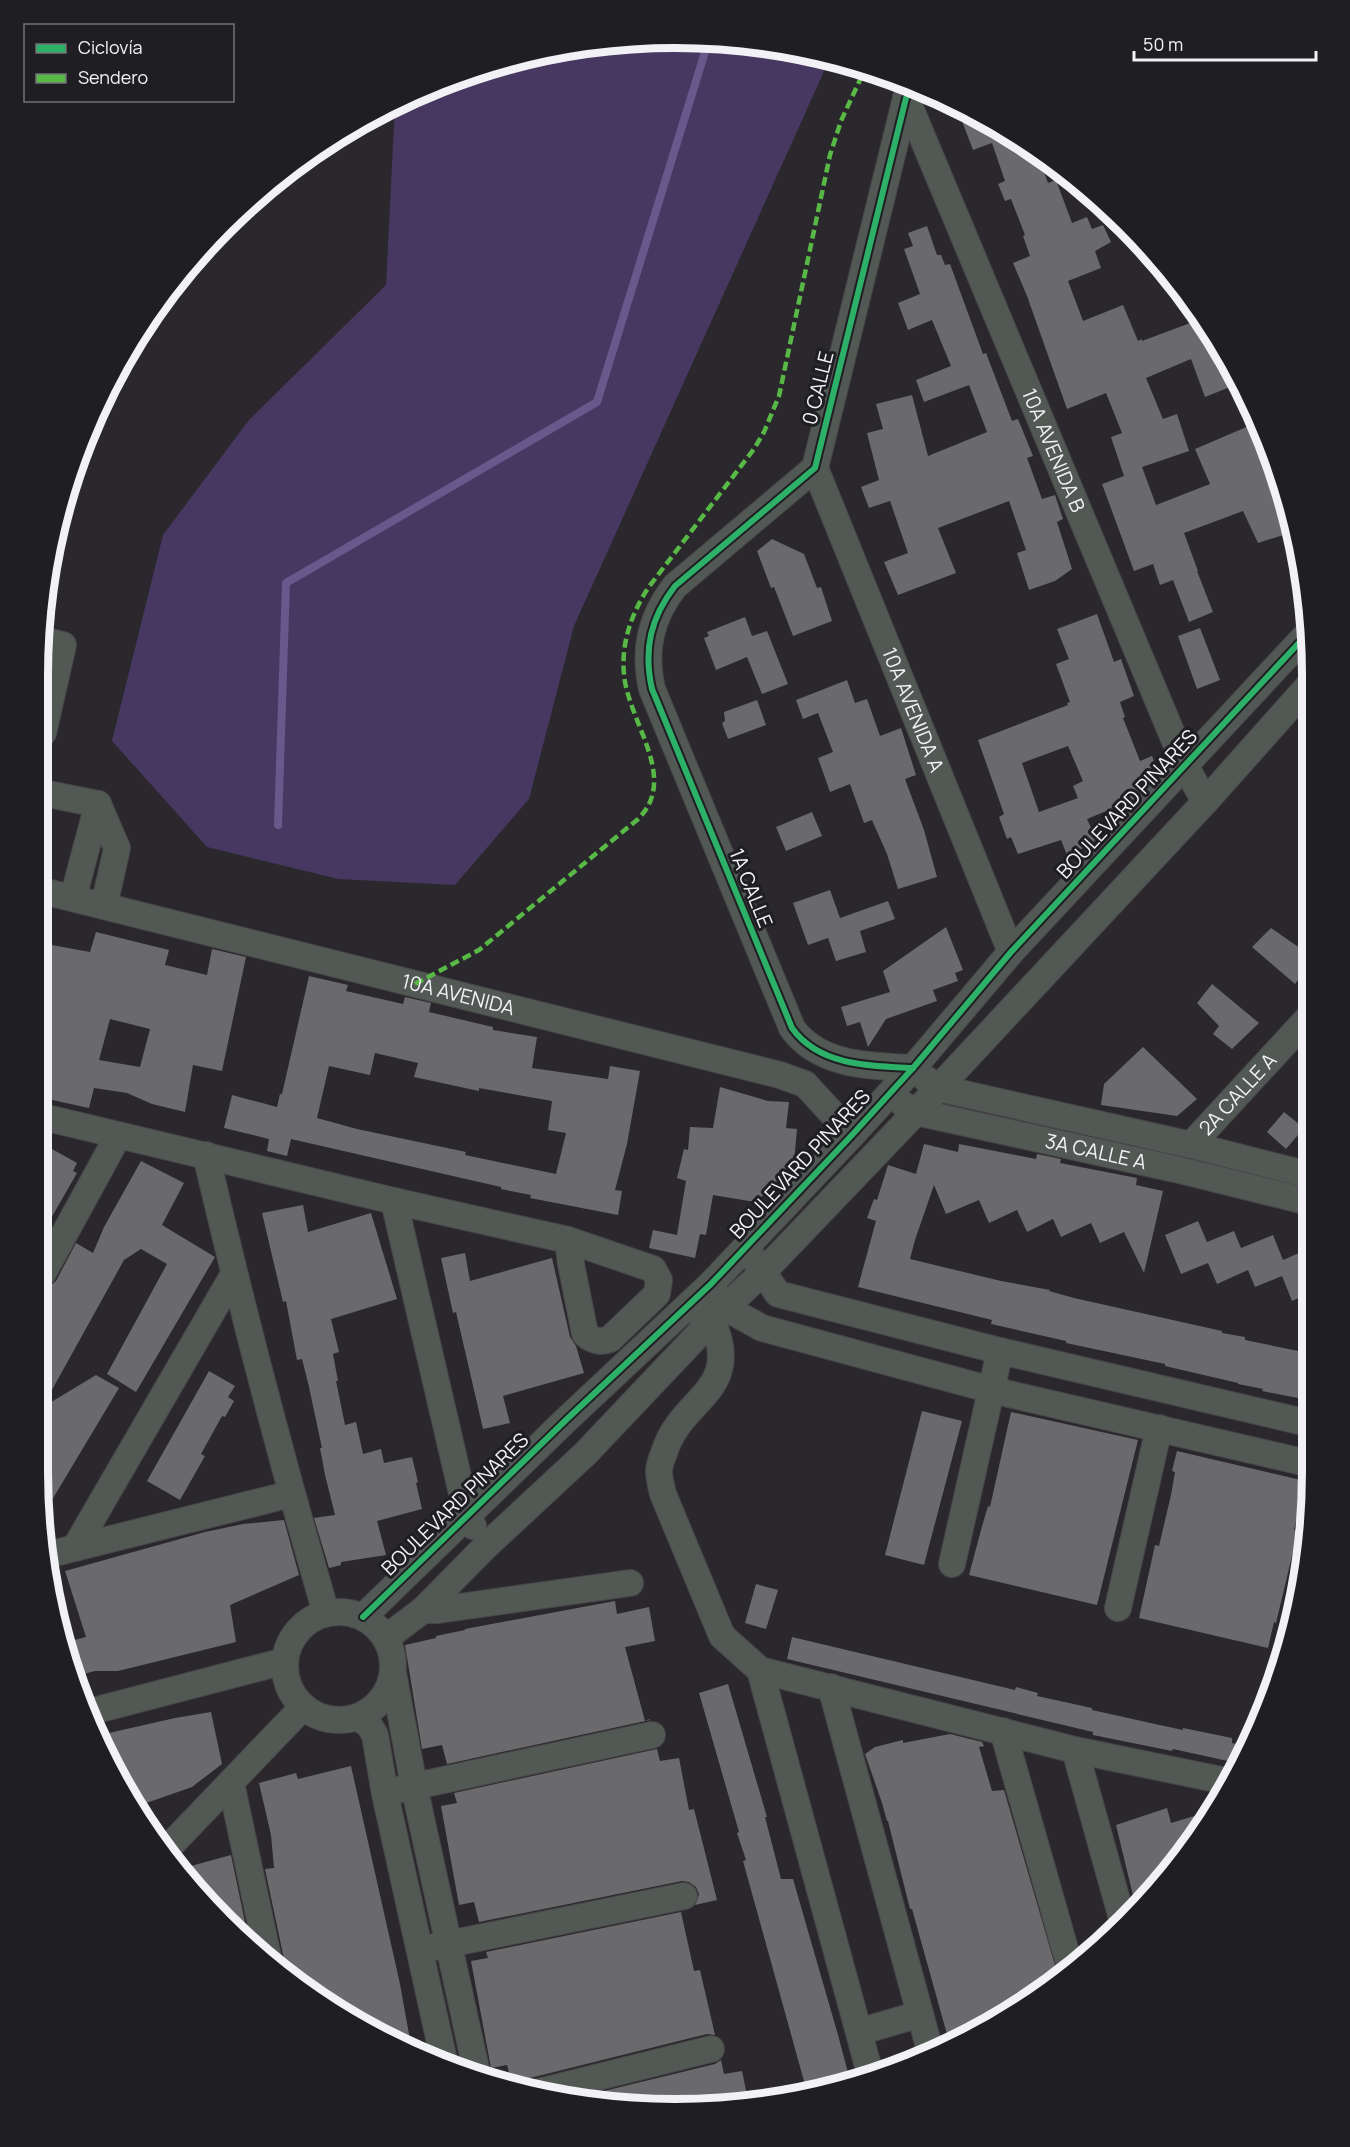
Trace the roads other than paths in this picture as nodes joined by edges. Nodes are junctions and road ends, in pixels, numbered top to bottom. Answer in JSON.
{"nodes":[{"id":1,"x":910,"y":93,"type":"edge"},
{"id":2,"x":911,"y":94,"type":"edge"},
{"id":3,"x":815,"y":468,"type":"junction"},
{"id":4,"x":49,"y":641,"type":"edge"},
{"id":5,"x":1301,"y":641,"type":"edge"},
{"id":6,"x":1302,"y":693,"type":"edge"},
{"id":7,"x":48,"y":711,"type":"edge"},
{"id":8,"x":1185,"y":765,"type":"junction"},
{"id":9,"x":48,"y":794,"type":"edge"},
{"id":10,"x":1205,"y":802,"type":"junction"},
{"id":11,"x":98,"y":804,"type":"junction"},
{"id":12,"x":48,"y":892,"type":"edge"},
{"id":13,"x":73,"y":898,"type":"junction"},
{"id":14,"x":104,"y":906,"type":"junction"},
{"id":15,"x":1011,"y":952,"type":"junction"},
{"id":16,"x":1302,"y":1026,"type":"edge"},
{"id":17,"x":868,"y":1066,"type":"junction"},
{"id":18,"x":913,"y":1068,"type":"junction"},
{"id":19,"x":938,"y":1088,"type":"junction"},
{"id":20,"x":886,"y":1095,"type":"junction"},
{"id":21,"x":916,"y":1112,"type":"junction"},
{"id":22,"x":48,"y":1118,"type":"edge"},
{"id":23,"x":852,"y":1135,"type":"junction"},
{"id":24,"x":118,"y":1136,"type":"junction"},
{"id":25,"x":1191,"y":1145,"type":"junction"},
{"id":26,"x":206,"y":1155,"type":"junction"},
{"id":27,"x":1302,"y":1173,"type":"edge"},
{"id":28,"x":1302,"y":1200,"type":"edge"},
{"id":29,"x":394,"y":1201,"type":"junction"},
{"id":30,"x":568,"y":1240,"type":"dead end"},
{"id":31,"x":746,"y":1247,"type":"junction"},
{"id":32,"x":48,"y":1264,"type":"edge"},
{"id":33,"x":762,"y":1273,"type":"junction"},
{"id":34,"x":234,"y":1274,"type":"junction"},
{"id":35,"x":711,"y":1284,"type":"junction"},
{"id":36,"x":687,"y":1308,"type":"junction"},
{"id":37,"x":718,"y":1313,"type":"junction"},
{"id":38,"x":1000,"y":1351,"type":"junction"},
{"id":39,"x":992,"y":1390,"type":"junction"},
{"id":40,"x":1302,"y":1423,"type":"edge"},
{"id":41,"x":1159,"y":1428,"type":"junction"},
{"id":42,"x":1302,"y":1462,"type":"edge"},
{"id":43,"x":291,"y":1494,"type":"junction"},
{"id":44,"x":467,"y":1515,"type":"junction"},
{"id":45,"x":485,"y":1547,"type":"junction"},
{"id":46,"x":75,"y":1548,"type":"junction"},
{"id":47,"x":53,"y":1554,"type":"edge"},
{"id":48,"x":952,"y":1564,"type":"dead end"},
{"id":49,"x":630,"y":1583,"type":"dead end"},
{"id":50,"x":1118,"y":1608,"type":"dead end"},
{"id":51,"x":423,"y":1610,"type":"junction"},
{"id":52,"x":326,"y":1613,"type":"junction"},
{"id":53,"x":363,"y":1617,"type":"junction"},
{"id":54,"x":386,"y":1638,"type":"junction"},
{"id":55,"x":285,"y":1661,"type":"junction"},
{"id":56,"x":760,"y":1670,"type":"junction"},
{"id":57,"x":393,"y":1673,"type":"junction"},
{"id":58,"x":831,"y":1687,"type":"junction"},
{"id":59,"x":303,"y":1707,"type":"junction"},
{"id":60,"x":95,"y":1710,"type":"edge"},
{"id":61,"x":358,"y":1718,"type":"junction"},
{"id":62,"x":1002,"y":1731,"type":"junction"},
{"id":63,"x":652,"y":1735,"type":"dead end"},
{"id":64,"x":1075,"y":1750,"type":"junction"},
{"id":65,"x":1221,"y":1780,"type":"edge"},
{"id":66,"x":231,"y":1783,"type":"junction"},
{"id":67,"x":414,"y":1786,"type":"junction"},
{"id":68,"x":385,"y":1794,"type":"junction"},
{"id":69,"x":171,"y":1845,"type":"edge"},
{"id":70,"x":684,"y":1896,"type":"dead end"},
{"id":71,"x":1120,"y":1912,"type":"edge"},
{"id":72,"x":448,"y":1943,"type":"junction"},
{"id":73,"x":266,"y":1946,"type":"edge"},
{"id":74,"x":419,"y":1952,"type":"junction"},
{"id":75,"x":1068,"y":1960,"type":"edge"},
{"id":76,"x":920,"y":2014,"type":"junction"},
{"id":77,"x":859,"y":2032,"type":"junction"},
{"id":78,"x":929,"y":2044,"type":"edge"},
{"id":79,"x":711,"y":2049,"type":"dead end"},
{"id":80,"x":442,"y":2054,"type":"edge"},
{"id":81,"x":476,"y":2067,"type":"edge"},
{"id":82,"x":869,"y":2068,"type":"edge"},
{"id":83,"x":556,"y":2088,"type":"edge"}],
"edges":[{"from":1,"to":3,"type":"street","name":"0 CALLE"},
{"from":2,"to":8,"type":"street","name":"10A AVENIDA B"},
{"from":3,"to":15,"type":"street","name":"10A AVENIDA A"},
{"from":3,"to":17,"type":"street","name":"1A CALLE"},
{"from":4,"to":7,"type":"street"},
{"from":5,"to":8,"type":"street","name":"BOULEVARD PINARES"},
{"from":6,"to":10,"type":"street"},
{"from":8,"to":10,"type":"street","name":"10A AVENIDA B"},
{"from":8,"to":15,"type":"street","name":"BOULEVARD PINARES"},
{"from":9,"to":11,"type":"street"},
{"from":10,"to":19,"type":"street"},
{"from":11,"to":13,"type":"street"},
{"from":11,"to":14,"type":"street"},
{"from":12,"to":13,"type":"street","name":"10A AVENIDA"},
{"from":13,"to":14,"type":"street","name":"10A AVENIDA"},
{"from":14,"to":23,"type":"street","name":"10A AVENIDA"},
{"from":15,"to":18,"type":"street","name":"BOULEVARD PINARES"},
{"from":16,"to":25,"type":"street","name":"2A CALLE A"},
{"from":17,"to":18,"type":"street","name":"1A CALLE"},
{"from":17,"to":20,"type":"street"},
{"from":18,"to":19,"type":"street","name":"3A CALLE A"},
{"from":18,"to":20,"type":"street","name":"BOULEVARD PINARES"},
{"from":19,"to":21,"type":"street"},
{"from":19,"to":25,"type":"street","name":"3A CALLE A"},
{"from":20,"to":21,"type":"street","name":"3A CALLE A"},
{"from":20,"to":23,"type":"street","name":"BOULEVARD PINARES"},
{"from":21,"to":28,"type":"street","name":"3A CALLE A"},
{"from":21,"to":33,"type":"street"},
{"from":22,"to":24,"type":"street"},
{"from":23,"to":31,"type":"street","name":"BOULEVARD PINARES"},
{"from":24,"to":26,"type":"street"},
{"from":24,"to":32,"type":"street"},
{"from":25,"to":27,"type":"street","name":"3A CALLE A"},
{"from":26,"to":29,"type":"street"},
{"from":26,"to":34,"type":"street"},
{"from":29,"to":30,"type":"street"},
{"from":29,"to":44,"type":"street"},
{"from":31,"to":33,"type":"street"},
{"from":31,"to":35,"type":"street","name":"BOULEVARD PINARES"},
{"from":33,"to":37,"type":"street"},
{"from":33,"to":38,"type":"street"},
{"from":34,"to":43,"type":"street"},
{"from":34,"to":46,"type":"street"},
{"from":35,"to":36,"type":"street","name":"BOULEVARD PINARES"},
{"from":35,"to":37,"type":"street"},
{"from":36,"to":37,"type":"street"},
{"from":36,"to":44,"type":"street","name":"BOULEVARD PINARES"},
{"from":37,"to":39,"type":"street"},
{"from":37,"to":45,"type":"street"},
{"from":37,"to":56,"type":"street"},
{"from":38,"to":39,"type":"street"},
{"from":38,"to":40,"type":"street"},
{"from":39,"to":41,"type":"street"},
{"from":39,"to":48,"type":"street"},
{"from":41,"to":42,"type":"street"},
{"from":41,"to":50,"type":"street"},
{"from":43,"to":46,"type":"street"},
{"from":43,"to":52,"type":"street"},
{"from":44,"to":45,"type":"street"},
{"from":44,"to":53,"type":"street","name":"BOULEVARD PINARES"},
{"from":45,"to":51,"type":"street"},
{"from":46,"to":47,"type":"street"},
{"from":49,"to":51,"type":"street"},
{"from":51,"to":54,"type":"street"},
{"from":52,"to":53,"type":"street"},
{"from":52,"to":55,"type":"street"},
{"from":53,"to":54,"type":"street"},
{"from":54,"to":57,"type":"street"},
{"from":55,"to":59,"type":"street"},
{"from":55,"to":60,"type":"street"},
{"from":56,"to":58,"type":"street"},
{"from":56,"to":77,"type":"street"},
{"from":57,"to":61,"type":"street"},
{"from":57,"to":67,"type":"street"},
{"from":58,"to":62,"type":"street"},
{"from":58,"to":76,"type":"street"},
{"from":59,"to":61,"type":"street"},
{"from":59,"to":66,"type":"street"},
{"from":61,"to":68,"type":"street"},
{"from":62,"to":64,"type":"street"},
{"from":62,"to":75,"type":"street"},
{"from":63,"to":67,"type":"street"},
{"from":64,"to":65,"type":"street"},
{"from":64,"to":71,"type":"street"},
{"from":66,"to":69,"type":"street"},
{"from":66,"to":73,"type":"street"},
{"from":67,"to":68,"type":"street"},
{"from":67,"to":72,"type":"street"},
{"from":68,"to":74,"type":"street"},
{"from":70,"to":72,"type":"street"},
{"from":72,"to":74,"type":"street"},
{"from":72,"to":81,"type":"street"},
{"from":74,"to":80,"type":"street"},
{"from":76,"to":77,"type":"street"},
{"from":76,"to":78,"type":"street"},
{"from":77,"to":82,"type":"street"},
{"from":79,"to":83,"type":"street"}]}
